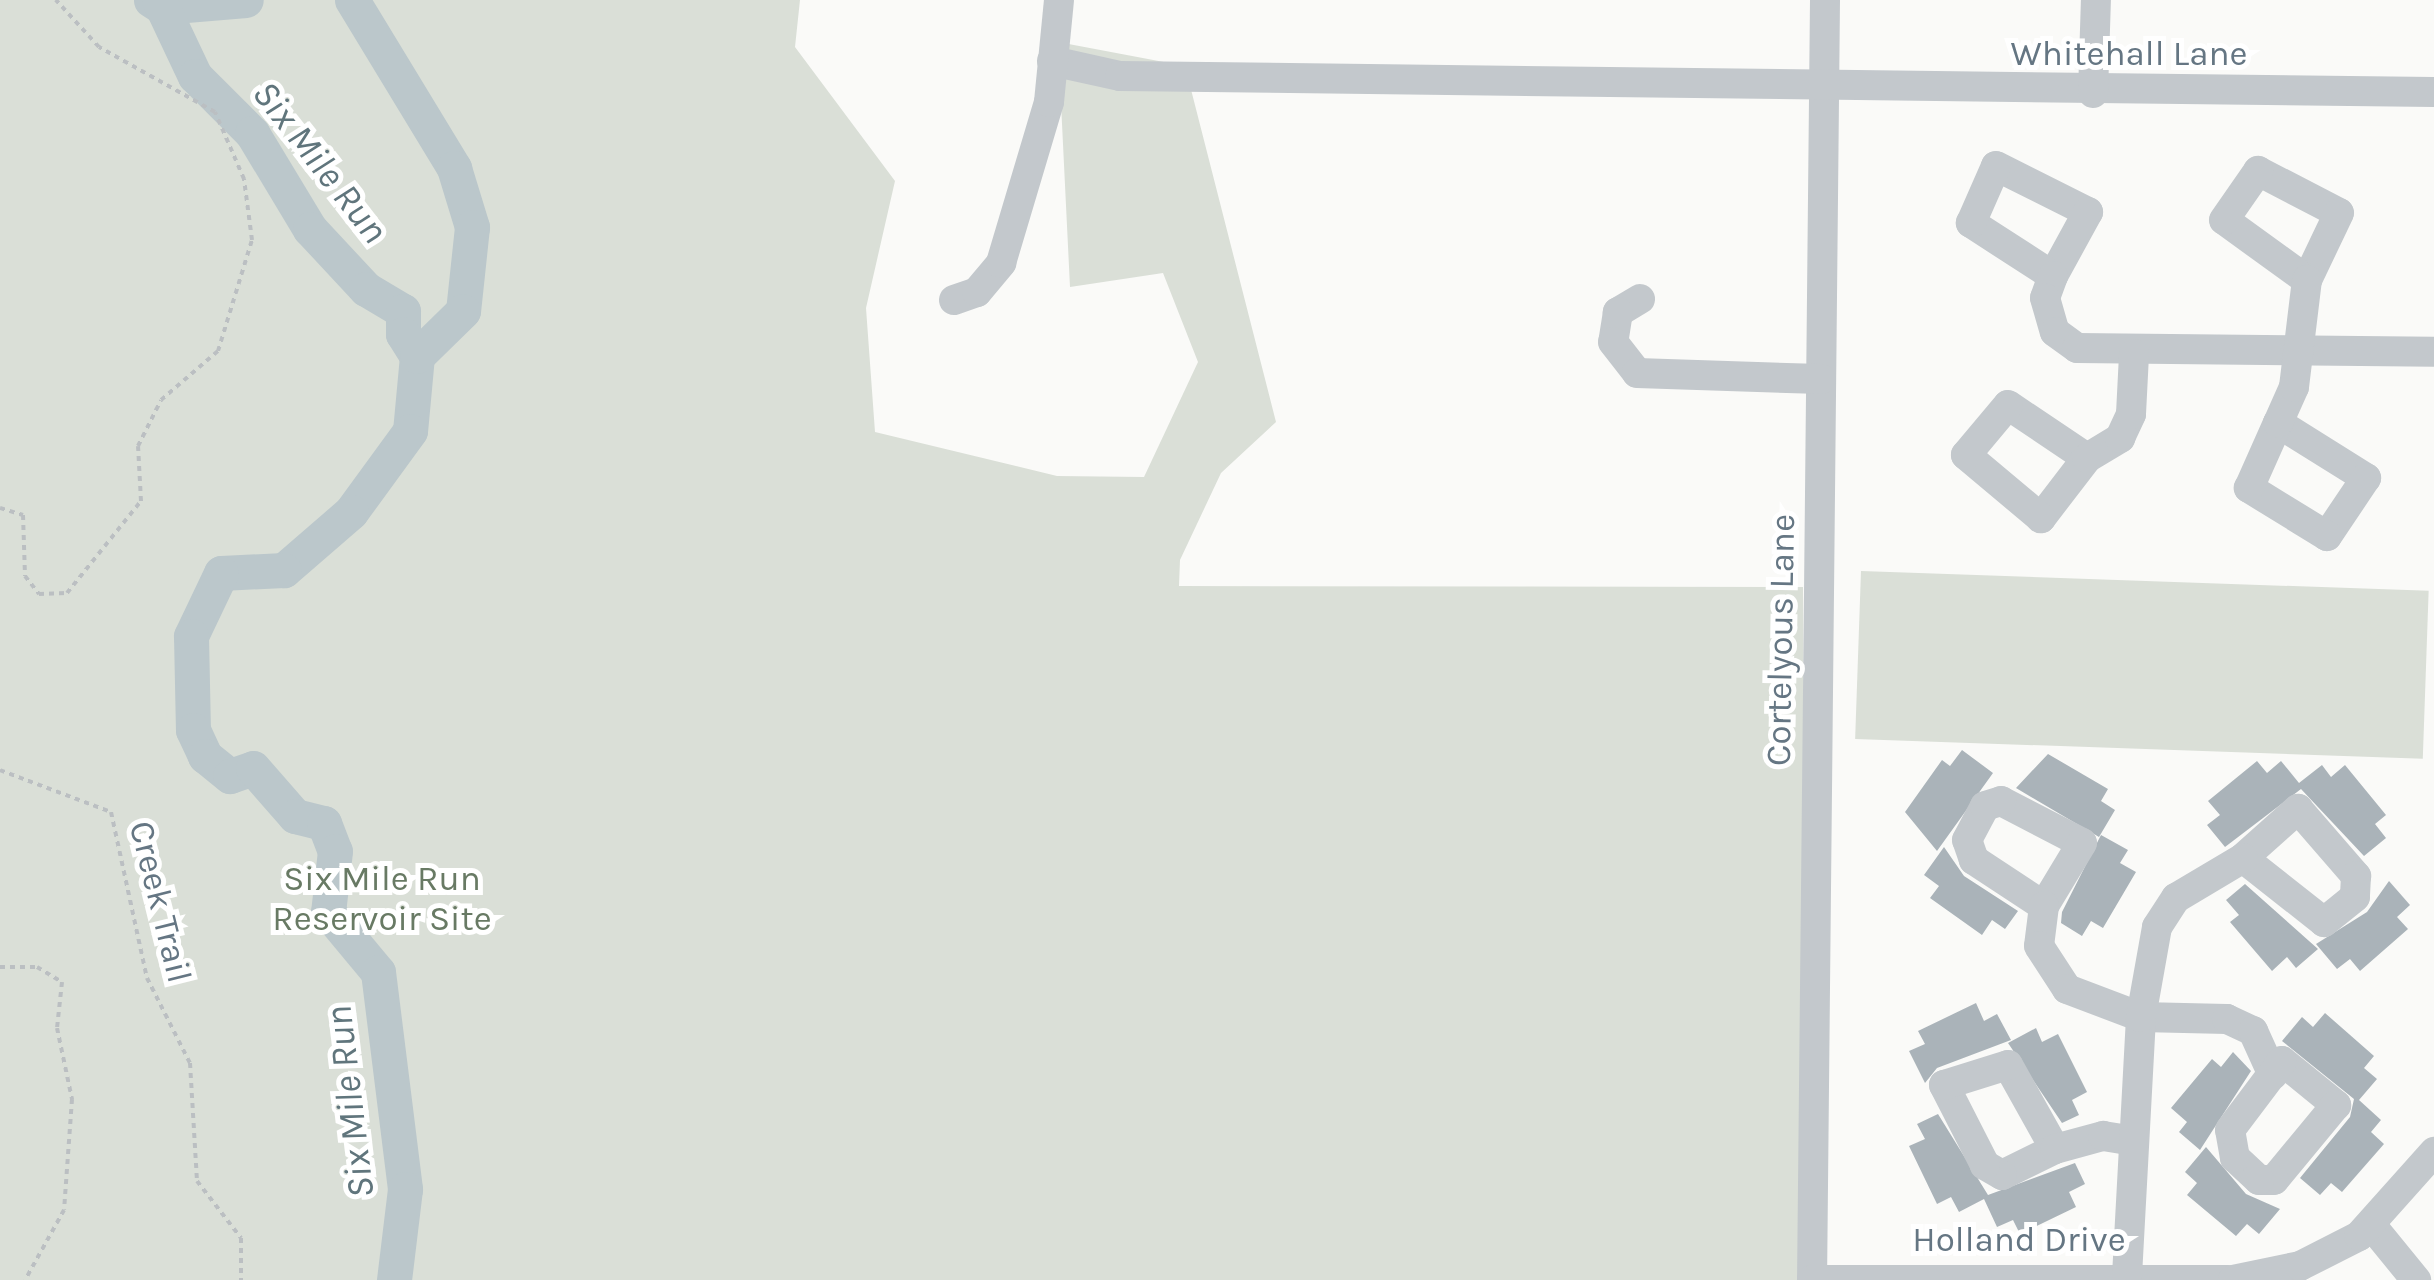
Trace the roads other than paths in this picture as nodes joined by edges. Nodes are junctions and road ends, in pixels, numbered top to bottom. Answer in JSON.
{"nodes":[{"id":1,"x":1060,"y":0,"type":"edge"},
{"id":2,"x":1824,"y":0,"type":"edge"},
{"id":3,"x":2096,"y":0,"type":"edge"},
{"id":4,"x":1052,"y":61,"type":"junction"},
{"id":5,"x":1824,"y":87,"type":"junction"},
{"id":6,"x":2434,"y":92,"type":"edge"},
{"id":7,"x":2093,"y":93,"type":"junction"},
{"id":8,"x":2053,"y":276,"type":"dead end"},
{"id":9,"x":2308,"y":280,"type":"dead end"},
{"id":10,"x":1640,"y":299,"type":"dead end"},
{"id":11,"x":954,"y":300,"type":"dead end"},
{"id":12,"x":2298,"y":352,"type":"junction"},
{"id":13,"x":2434,"y":352,"type":"edge"},
{"id":14,"x":2134,"y":354,"type":"junction"},
{"id":15,"x":1821,"y":380,"type":"junction"},
{"id":16,"x":2278,"y":423,"type":"dead end"},
{"id":17,"x":2088,"y":458,"type":"dead end"},
{"id":18,"x":2243,"y":858,"type":"dead end"},
{"id":19,"x":2044,"y":906,"type":"dead end"},
{"id":20,"x":2142,"y":1017,"type":"junction"},
{"id":21,"x":2274,"y":1074,"type":"dead end"},
{"id":22,"x":2134,"y":1141,"type":"junction"},
{"id":23,"x":2055,"y":1149,"type":"dead end"},
{"id":24,"x":2434,"y":1152,"type":"edge"},
{"id":25,"x":2372,"y":1226,"type":"junction"},
{"id":26,"x":2126,"y":1276,"type":"junction"},
{"id":27,"x":1812,"y":1280,"type":"edge"},
{"id":28,"x":2230,"y":1280,"type":"edge"},
{"id":29,"x":2416,"y":1280,"type":"edge"}],
"edges":[{"from":1,"to":4,"type":"street"},
{"from":2,"to":5,"type":"street","name":"Cortelyous Lane"},
{"from":3,"to":7,"type":"street"},
{"from":4,"to":5,"type":"street","name":"Whitehall Lane"},
{"from":4,"to":11,"type":"street"},
{"from":5,"to":7,"type":"street","name":"Whitehall Lane"},
{"from":5,"to":15,"type":"street","name":"Cortelyous Lane"},
{"from":6,"to":7,"type":"street","name":"Whitehall Lane"},
{"from":8,"to":14,"type":"street"},
{"from":9,"to":12,"type":"street"},
{"from":10,"to":15,"type":"street"},
{"from":12,"to":13,"type":"street"},
{"from":12,"to":14,"type":"street"},
{"from":12,"to":16,"type":"street"},
{"from":14,"to":17,"type":"street"},
{"from":15,"to":27,"type":"street","name":"Cortelyous Lane"},
{"from":18,"to":20,"type":"street"},
{"from":19,"to":20,"type":"street"},
{"from":20,"to":21,"type":"street"},
{"from":20,"to":22,"type":"street"},
{"from":22,"to":23,"type":"street"},
{"from":22,"to":26,"type":"street"},
{"from":24,"to":25,"type":"street","name":"Holland Drive"},
{"from":25,"to":28,"type":"street","name":"Holland Drive"},
{"from":25,"to":29,"type":"street"},
{"from":26,"to":27,"type":"street","name":"Holland Drive"},
{"from":26,"to":28,"type":"street","name":"Holland Drive"}]}
